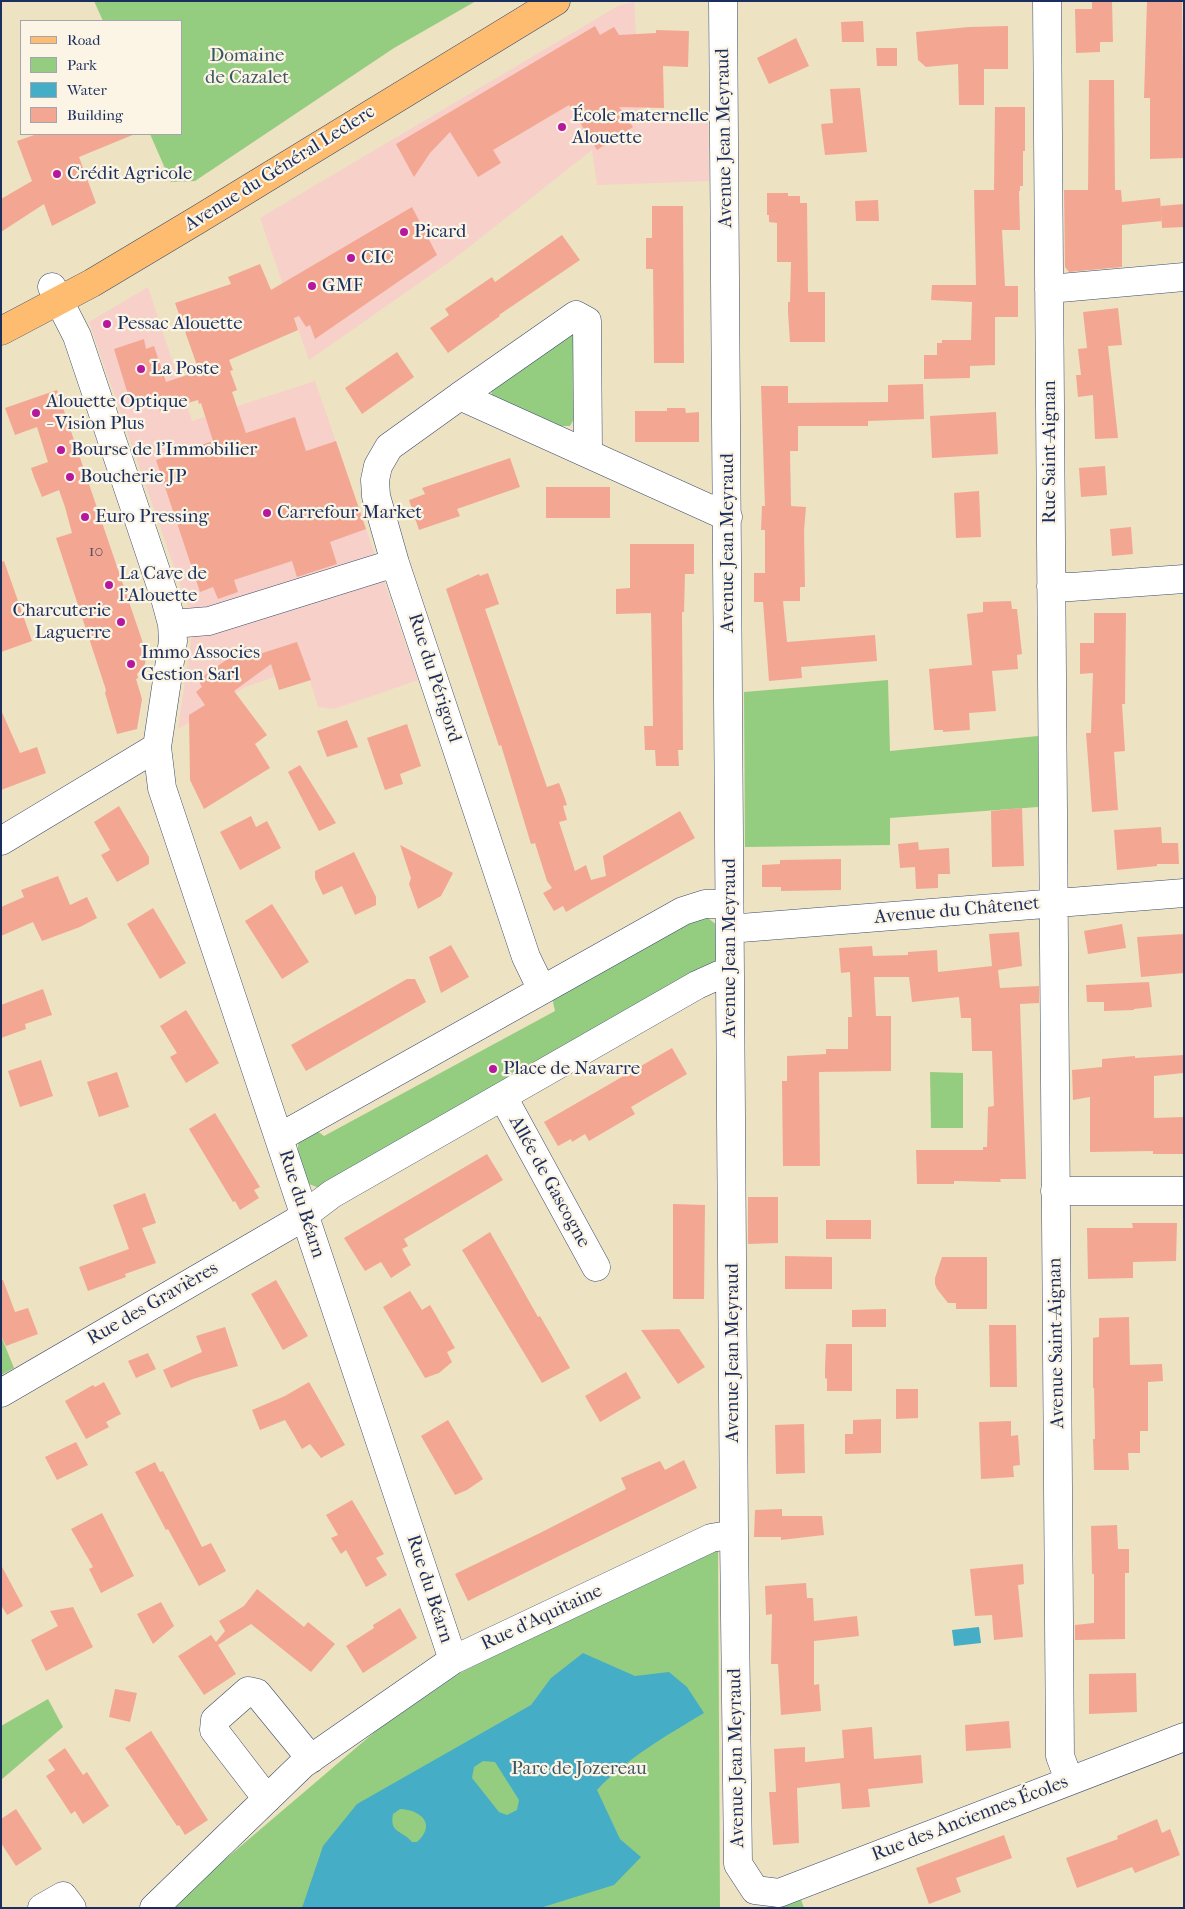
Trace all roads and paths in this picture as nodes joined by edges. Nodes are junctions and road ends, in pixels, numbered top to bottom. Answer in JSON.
{"nodes":[{"id":1,"x":521,"y":1,"type":"edge"},
{"id":2,"x":556,"y":1,"type":"edge"},
{"id":3,"x":723,"y":1,"type":"edge"},
{"id":4,"x":1047,"y":1,"type":"edge"},
{"id":5,"x":1184,"y":278,"type":"edge"},
{"id":6,"x":1048,"y":289,"type":"junction"},
{"id":7,"x":56,"y":294,"type":"junction"},
{"id":8,"x":1,"y":326,"type":"edge"},
{"id":9,"x":1,"y":331,"type":"edge"},
{"id":10,"x":460,"y":396,"type":"junction"},
{"id":11,"x":588,"y":452,"type":"junction"},
{"id":12,"x":728,"y":517,"type":"junction"},
{"id":13,"x":395,"y":563,"type":"junction"},
{"id":14,"x":1184,"y":579,"type":"edge"},
{"id":15,"x":1051,"y":586,"type":"junction"},
{"id":16,"x":172,"y":624,"type":"junction"},
{"id":17,"x":157,"y":747,"type":"junction"},
{"id":18,"x":1,"y":841,"type":"edge"},
{"id":19,"x":1184,"y":893,"type":"edge"},
{"id":20,"x":1053,"y":903,"type":"junction"},
{"id":21,"x":730,"y":916,"type":"junction"},
{"id":22,"x":730,"y":975,"type":"junction"},
{"id":23,"x":542,"y":990,"type":"junction"},
{"id":24,"x":503,"y":1097,"type":"junction"},
{"id":25,"x":278,"y":1136,"type":"junction"},
{"id":26,"x":1055,"y":1191,"type":"junction"},
{"id":27,"x":1184,"y":1191,"type":"edge"},
{"id":28,"x":304,"y":1215,"type":"junction"},
{"id":29,"x":596,"y":1267,"type":"dead end"},
{"id":30,"x":1,"y":1393,"type":"edge"},
{"id":31,"x":734,"y":1534,"type":"junction"},
{"id":32,"x":452,"y":1660,"type":"junction"},
{"id":33,"x":1184,"y":1737,"type":"edge"},
{"id":34,"x":311,"y":1759,"type":"junction"},
{"id":35,"x":1070,"y":1780,"type":"junction"},
{"id":36,"x":267,"y":1799,"type":"junction"},
{"id":37,"x":756,"y":1890,"type":"joint"},
{"id":38,"x":42,"y":1908,"type":"edge"},
{"id":39,"x":72,"y":1908,"type":"edge"},
{"id":40,"x":154,"y":1908,"type":"edge"}],
"edges":[{"from":1,"to":7,"type":"main road","name":"Avenue du Général Leclerc"},
{"from":2,"to":7,"type":"main road","name":"Avenue du Général Leclerc"},
{"from":3,"to":12,"type":"street","name":"Avenue Jean Meyraud"},
{"from":4,"to":6,"type":"street","name":"Rue Saint-Aignan"},
{"from":5,"to":6,"type":"street"},
{"from":6,"to":15,"type":"street","name":"Rue Saint-Aignan"},
{"from":7,"to":8,"type":"main road","name":"Avenue du Général Leclerc"},
{"from":7,"to":9,"type":"main road","name":"Avenue du Général Leclerc"},
{"from":7,"to":16,"type":"street","name":"Rue du Béarn"},
{"from":10,"to":11,"type":"street"},
{"from":10,"to":11,"type":"street","name":"Rue du Périgord"},
{"from":10,"to":13,"type":"street","name":"Rue du Périgord"},
{"from":11,"to":12,"type":"street"},
{"from":12,"to":21,"type":"street","name":"Avenue Jean Meyraud"},
{"from":13,"to":16,"type":"street"},
{"from":13,"to":23,"type":"street","name":"Rue du Périgord"},
{"from":14,"to":15,"type":"street"},
{"from":15,"to":20,"type":"street","name":"Rue Saint-Aignan"},
{"from":16,"to":17,"type":"street","name":"Rue du Béarn"},
{"from":17,"to":18,"type":"street"},
{"from":17,"to":25,"type":"street","name":"Rue du Béarn"},
{"from":19,"to":20,"type":"street","name":"Avenue du Châtenet"},
{"from":20,"to":21,"type":"street","name":"Avenue du Châtenet"},
{"from":20,"to":26,"type":"street","name":"Avenue Saint-Aignan"},
{"from":21,"to":22,"type":"street","name":"Avenue Jean Meyraud"},
{"from":21,"to":23,"type":"street"},
{"from":22,"to":24,"type":"street"},
{"from":22,"to":31,"type":"street","name":"Avenue Jean Meyraud"},
{"from":23,"to":25,"type":"street"},
{"from":24,"to":28,"type":"street"},
{"from":24,"to":29,"type":"street","name":"Allée de Gascogne"},
{"from":25,"to":28,"type":"street","name":"Rue du Béarn"},
{"from":26,"to":27,"type":"street"},
{"from":26,"to":35,"type":"street","name":"Avenue Saint-Aignan"},
{"from":28,"to":30,"type":"street","name":"Rue des Gravières"},
{"from":28,"to":32,"type":"street","name":"Rue du Béarn"},
{"from":31,"to":32,"type":"street","name":"Rue d'Aquitaine"},
{"from":31,"to":37,"type":"street","name":"Avenue Jean Meyraud"},
{"from":32,"to":34,"type":"street","name":"Rue d'Aquitaine"},
{"from":33,"to":35,"type":"street","name":"Rue des Anciennes Écoles"},
{"from":34,"to":36,"type":"street","name":"Rue d'Aquitaine"},
{"from":34,"to":36,"type":"street"},
{"from":35,"to":37,"type":"street","name":"Rue des Anciennes Écoles"},
{"from":36,"to":40,"type":"street","name":"Rue d'Aquitaine"},
{"from":38,"to":39,"type":"street"}]}
